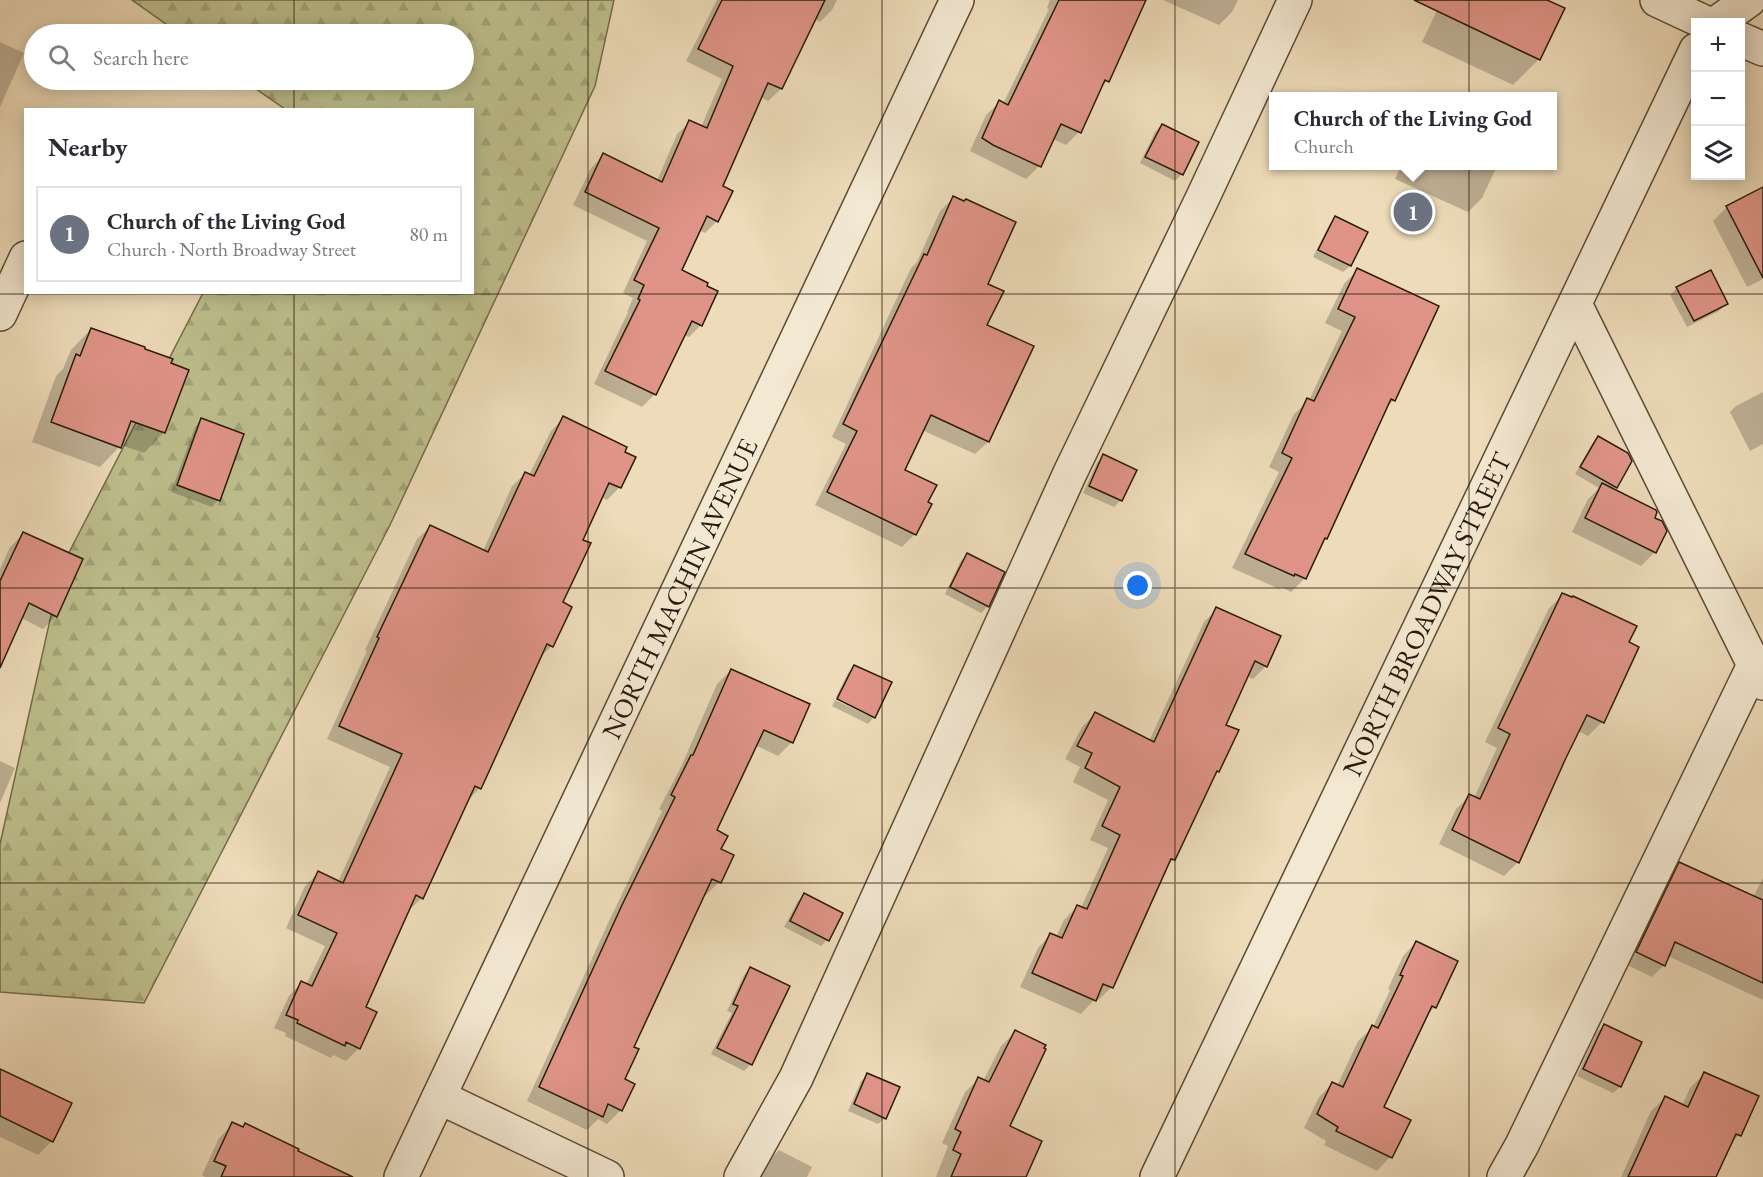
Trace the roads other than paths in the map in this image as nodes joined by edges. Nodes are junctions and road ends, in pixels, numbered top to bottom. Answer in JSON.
{"nodes":[{"id":1,"x":957,"y":0,"type":"edge"},
{"id":2,"x":1295,"y":0,"type":"edge"},
{"id":3,"x":1657,"y":0,"type":"edge"},
{"id":4,"x":1749,"y":0,"type":"edge"},
{"id":5,"x":1695,"y":18,"type":"edge"},
{"id":6,"x":1724,"y":18,"type":"edge"},
{"id":7,"x":1745,"y":41,"type":"edge"},
{"id":8,"x":1763,"y":49,"type":"edge"},
{"id":9,"x":1691,"y":58,"type":"edge"},
{"id":10,"x":24,"y":262,"type":"edge"},
{"id":11,"x":1575,"y":304,"type":"junction"},
{"id":12,"x":0,"y":314,"type":"edge"},
{"id":13,"x":1758,"y":674,"type":"edge"},
{"id":14,"x":439,"y":1097,"type":"junction"},
{"id":15,"x":401,"y":1177,"type":"edge"},
{"id":16,"x":607,"y":1177,"type":"edge"},
{"id":17,"x":741,"y":1177,"type":"edge"},
{"id":18,"x":1158,"y":1177,"type":"edge"},
{"id":19,"x":1504,"y":1177,"type":"edge"}],
"edges":[{"from":1,"to":14,"type":"street","name":"NORTH MACHIN AVENUE"},
{"from":2,"to":17,"type":"street"},
{"from":3,"to":5,"type":"street"},
{"from":4,"to":6,"type":"street"},
{"from":7,"to":8,"type":"street"},
{"from":9,"to":11,"type":"street","name":"NORTH BROADWAY STREET"},
{"from":10,"to":12,"type":"street"},
{"from":11,"to":13,"type":"street"},
{"from":11,"to":18,"type":"street","name":"NORTH BROADWAY STREET"},
{"from":13,"to":19,"type":"street"},
{"from":14,"to":15,"type":"street","name":"NORTH MACHIN AVENUE"},
{"from":14,"to":16,"type":"street"}]}
